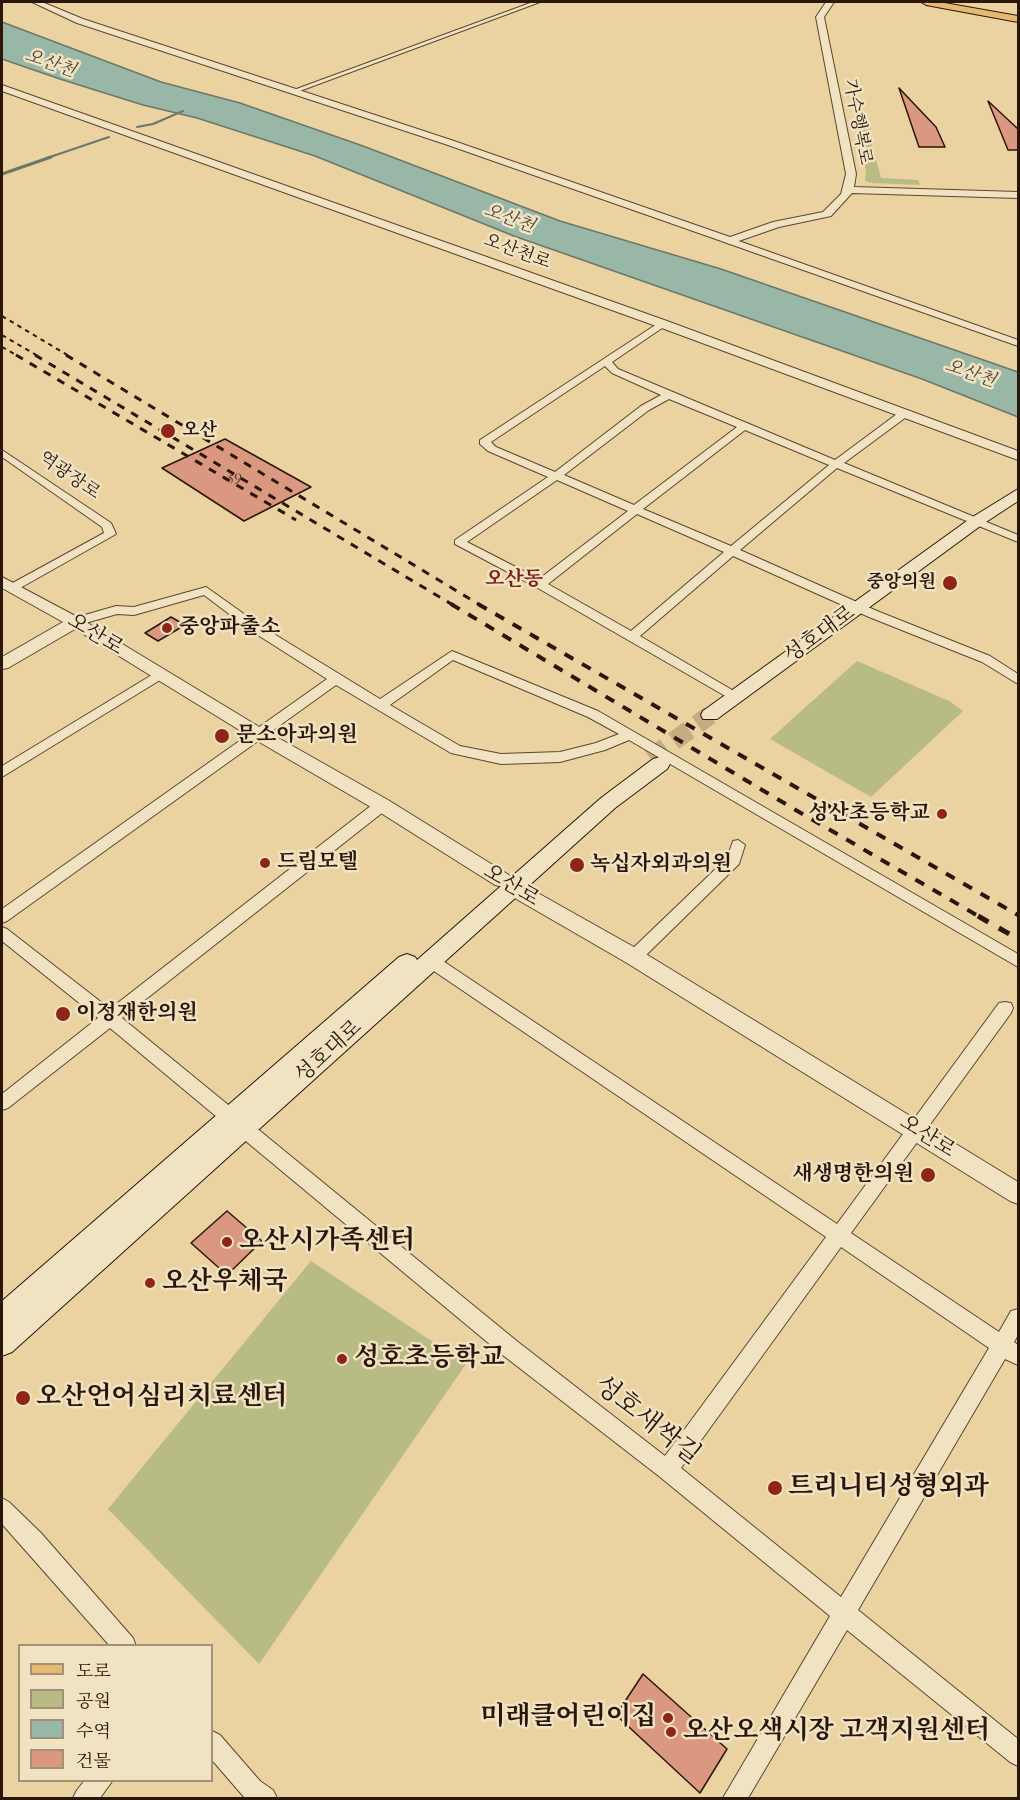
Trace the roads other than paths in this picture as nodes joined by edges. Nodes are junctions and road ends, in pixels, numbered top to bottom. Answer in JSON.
{"nodes":[{"id":1,"x":36,"y":2,"type":"edge"},
{"id":2,"x":537,"y":2,"type":"edge"},
{"id":3,"x":830,"y":2,"type":"edge"},
{"id":4,"x":926,"y":2,"type":"edge"},
{"id":5,"x":946,"y":2,"type":"edge"},
{"id":6,"x":1018,"y":17,"type":"edge"},
{"id":7,"x":2,"y":88,"type":"edge"},
{"id":8,"x":295,"y":91,"type":"junction"},
{"id":9,"x":848,"y":190,"type":"junction"},
{"id":10,"x":1018,"y":195,"type":"edge"},
{"id":11,"x":730,"y":241,"type":"junction"},
{"id":12,"x":663,"y":324,"type":"junction"},
{"id":13,"x":1018,"y":343,"type":"edge"},
{"id":14,"x":606,"y":361,"type":"junction"},
{"id":15,"x":669,"y":395,"type":"junction"},
{"id":16,"x":905,"y":413,"type":"junction"},
{"id":17,"x":745,"y":425,"type":"junction"},
{"id":18,"x":2,"y":453,"type":"edge"},
{"id":19,"x":1018,"y":456,"type":"edge"},
{"id":20,"x":837,"y":463,"type":"junction"},
{"id":21,"x":556,"y":476,"type":"junction"},
{"id":22,"x":1018,"y":494,"type":"edge"},
{"id":23,"x":636,"y":510,"type":"junction"},
{"id":24,"x":1018,"y":510,"type":"edge"},
{"id":25,"x":985,"y":524,"type":"junction"},
{"id":26,"x":1018,"y":539,"type":"edge"},
{"id":27,"x":732,"y":551,"type":"junction"},
{"id":28,"x":540,"y":584,"type":"junction"},
{"id":29,"x":7,"y":585,"type":"edge"},
{"id":30,"x":866,"y":611,"type":"junction"},
{"id":31,"x":75,"y":622,"type":"junction"},
{"id":32,"x":632,"y":637,"type":"junction"},
{"id":33,"x":2,"y":664,"type":"edge"},
{"id":34,"x":160,"y":674,"type":"junction"},
{"id":35,"x":336,"y":679,"type":"junction"},
{"id":36,"x":1018,"y":680,"type":"edge"},
{"id":37,"x":734,"y":697,"type":"junction"},
{"id":38,"x":379,"y":706,"type":"junction"},
{"id":39,"x":630,"y":734,"type":"junction"},
{"id":40,"x":260,"y":735,"type":"junction"},
{"id":41,"x":655,"y":761,"type":"tunnel mouth"},
{"id":42,"x":2,"y":772,"type":"edge"},
{"id":43,"x":382,"y":805,"type":"junction"},
{"id":44,"x":738,"y":845,"type":"dead end"},
{"id":45,"x":508,"y":884,"type":"junction"},
{"id":46,"x":2,"y":917,"type":"edge"},
{"id":47,"x":2,"y":933,"type":"edge"},
{"id":48,"x":634,"y":957,"type":"junction"},
{"id":49,"x":1018,"y":960,"type":"edge"},
{"id":50,"x":431,"y":961,"type":"junction"},
{"id":51,"x":1005,"y":1008,"type":"dead end"},
{"id":52,"x":111,"y":1019,"type":"junction"},
{"id":53,"x":2,"y":1103,"type":"edge"},
{"id":54,"x":237,"y":1123,"type":"junction"},
{"id":55,"x":916,"y":1131,"type":"junction"},
{"id":56,"x":1018,"y":1194,"type":"edge"},
{"id":57,"x":840,"y":1236,"type":"junction"},
{"id":58,"x":2,"y":1318,"type":"edge"},
{"id":59,"x":1018,"y":1318,"type":"edge"},
{"id":60,"x":2,"y":1343,"type":"edge"},
{"id":61,"x":1011,"y":1350,"type":"edge"},
{"id":62,"x":667,"y":1470,"type":"junction"},
{"id":63,"x":2,"y":1509,"type":"edge"},
{"id":64,"x":844,"y":1614,"type":"junction"},
{"id":65,"x":123,"y":1644,"type":"edge"},
{"id":66,"x":213,"y":1744,"type":"edge"},
{"id":67,"x":1018,"y":1754,"type":"edge"},
{"id":68,"x":99,"y":1782,"type":"edge"},
{"id":69,"x":85,"y":1798,"type":"edge"},
{"id":70,"x":265,"y":1798,"type":"edge"},
{"id":71,"x":735,"y":1798,"type":"edge"}],
"edges":[{"from":1,"to":8,"type":"street"},
{"from":2,"to":8,"type":"street"},
{"from":3,"to":9,"type":"street","name":"가수행복로"},
{"from":4,"to":6,"type":"main road"},
{"from":5,"to":6,"type":"main road"},
{"from":7,"to":12,"type":"street","name":"오산천로"},
{"from":8,"to":11,"type":"street"},
{"from":9,"to":10,"type":"street"},
{"from":9,"to":11,"type":"street","name":"가수행복로"},
{"from":11,"to":13,"type":"street"},
{"from":12,"to":14,"type":"street"},
{"from":12,"to":16,"type":"street","name":"오산천로"},
{"from":14,"to":15,"type":"street"},
{"from":14,"to":21,"type":"street"},
{"from":15,"to":17,"type":"street"},
{"from":15,"to":21,"type":"street"},
{"from":16,"to":19,"type":"street","name":"오산천로"},
{"from":16,"to":20,"type":"street"},
{"from":17,"to":20,"type":"street"},
{"from":17,"to":23,"type":"street"},
{"from":18,"to":29,"type":"street","name":"역광장로"},
{"from":20,"to":25,"type":"street"},
{"from":20,"to":27,"type":"street"},
{"from":21,"to":23,"type":"street"},
{"from":21,"to":28,"type":"street"},
{"from":22,"to":25,"type":"main road","name":"성호대로"},
{"from":23,"to":27,"type":"street"},
{"from":23,"to":28,"type":"street"},
{"from":24,"to":25,"type":"main road","name":"성호대로"},
{"from":25,"to":26,"type":"street"},
{"from":25,"to":30,"type":"main road","name":"성호대로"},
{"from":27,"to":30,"type":"street"},
{"from":27,"to":32,"type":"street"},
{"from":28,"to":32,"type":"street"},
{"from":29,"to":31,"type":"street","name":"오산로"},
{"from":30,"to":36,"type":"street"},
{"from":30,"to":37,"type":"main road","name":"성호대로"},
{"from":30,"to":37,"type":"main road","name":"성호대로"},
{"from":31,"to":33,"type":"street"},
{"from":31,"to":34,"type":"street","name":"오산로"},
{"from":31,"to":35,"type":"street"},
{"from":32,"to":37,"type":"street"},
{"from":34,"to":40,"type":"street","name":"오산로"},
{"from":34,"to":42,"type":"street"},
{"from":35,"to":38,"type":"street"},
{"from":35,"to":40,"type":"street"},
{"from":38,"to":39,"type":"street"},
{"from":38,"to":39,"type":"street"},
{"from":39,"to":49,"type":"street"},
{"from":40,"to":43,"type":"street","name":"오산로"},
{"from":40,"to":46,"type":"street"},
{"from":41,"to":45,"type":"main road","name":"성호대로"},
{"from":43,"to":45,"type":"street","name":"오산로"},
{"from":43,"to":52,"type":"street"},
{"from":44,"to":48,"type":"street"},
{"from":45,"to":48,"type":"street","name":"오산로"},
{"from":45,"to":50,"type":"main road","name":"성호대로"},
{"from":45,"to":54,"type":"main road","name":"성호대로"},
{"from":47,"to":52,"type":"street","name":"성호새싹길"},
{"from":48,"to":55,"type":"street","name":"오산로"},
{"from":50,"to":54,"type":"main road","name":"성호대로"},
{"from":50,"to":57,"type":"street"},
{"from":51,"to":55,"type":"street"},
{"from":52,"to":53,"type":"street"},
{"from":52,"to":54,"type":"street","name":"성호새싹길"},
{"from":54,"to":58,"type":"main road","name":"성호대로"},
{"from":54,"to":60,"type":"main road","name":"성호대로"},
{"from":54,"to":62,"type":"street","name":"성호새싹길"},
{"from":55,"to":56,"type":"street","name":"오산로"},
{"from":55,"to":57,"type":"street"},
{"from":57,"to":61,"type":"street"},
{"from":57,"to":62,"type":"street"},
{"from":59,"to":61,"type":"street"},
{"from":61,"to":64,"type":"street"},
{"from":62,"to":64,"type":"street","name":"성호새싹길"},
{"from":63,"to":65,"type":"street"},
{"from":64,"to":67,"type":"street","name":"성호새싹길"},
{"from":64,"to":71,"type":"street"},
{"from":66,"to":70,"type":"street"},
{"from":68,"to":69,"type":"street"}]}
